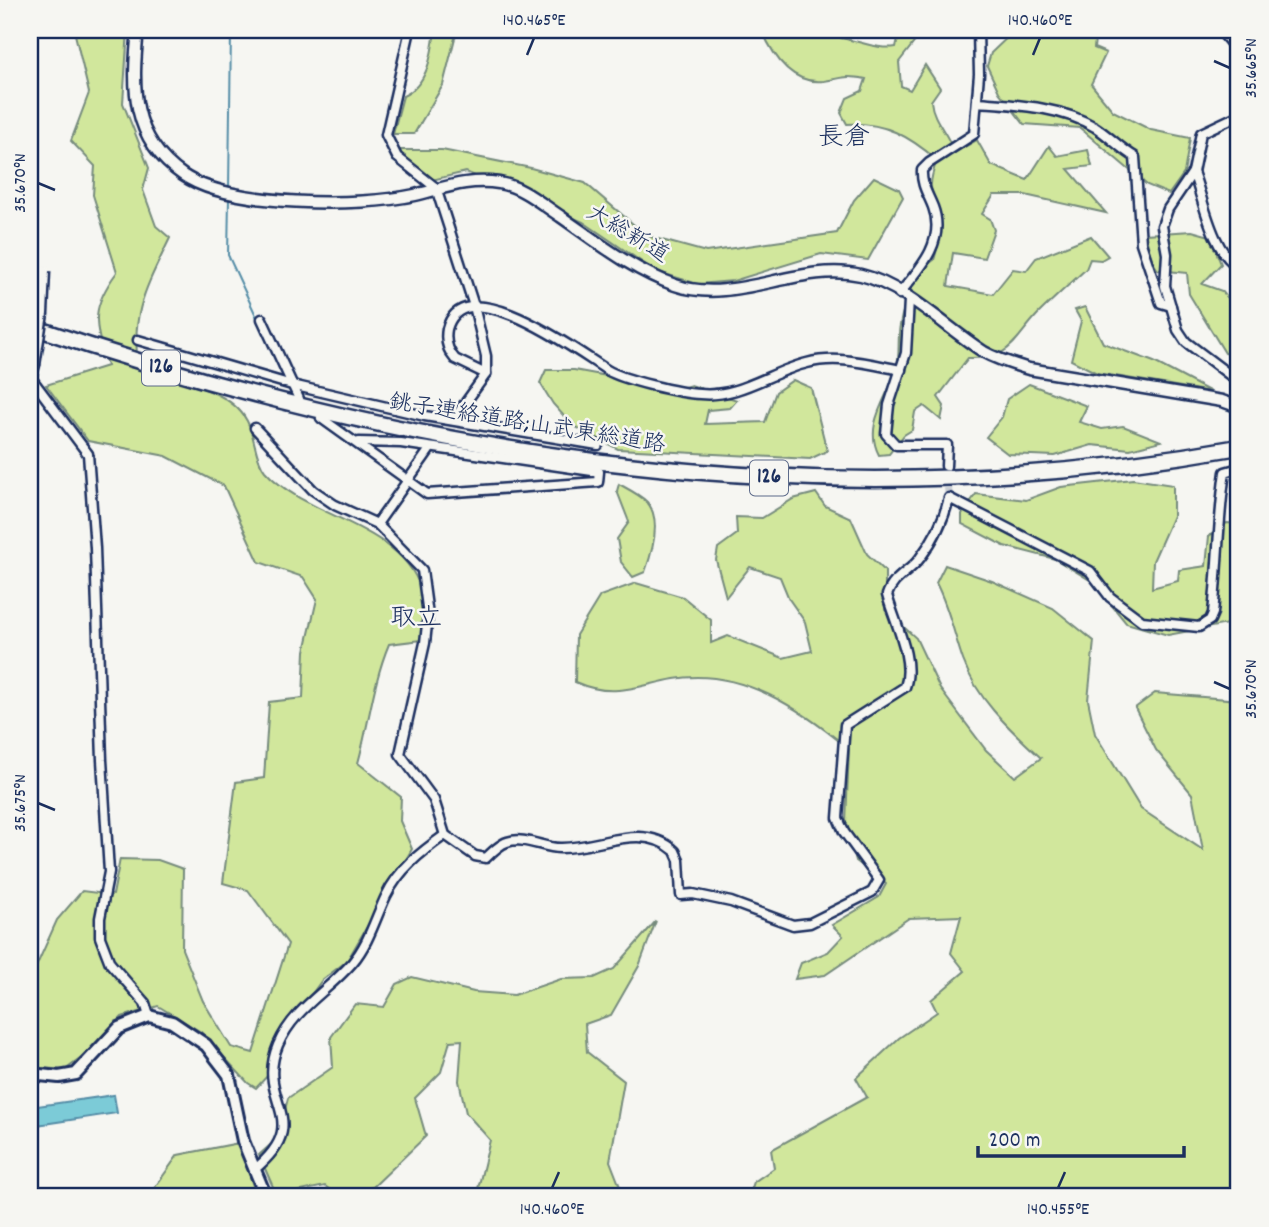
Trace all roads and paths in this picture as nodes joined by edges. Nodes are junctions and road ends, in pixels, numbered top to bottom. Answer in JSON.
{"nodes":[{"id":1,"x":138,"y":30,"type":"edge"},
{"id":2,"x":410,"y":30,"type":"edge"},
{"id":3,"x":978,"y":30,"type":"edge"},
{"id":4,"x":1220,"y":30,"type":"edge"},
{"id":5,"x":1239,"y":53,"type":"edge"},
{"id":6,"x":977,"y":102,"type":"junction"},
{"id":7,"x":1239,"y":115,"type":"edge"},
{"id":8,"x":1193,"y":172,"type":"junction"},
{"id":9,"x":436,"y":188,"type":"junction"},
{"id":10,"x":1239,"y":267,"type":"edge"},
{"id":11,"x":45,"y":271,"type":"dead end"},
{"id":12,"x":899,"y":293,"type":"junction"},
{"id":13,"x":909,"y":300,"type":"junction"},
{"id":14,"x":474,"y":306,"type":"junction"},
{"id":15,"x":1171,"y":306,"type":"junction"},
{"id":16,"x":262,"y":319,"type":"dead end"},
{"id":17,"x":30,"y":326,"type":"edge"},
{"id":18,"x":138,"y":340,"type":"dead end"},
{"id":19,"x":901,"y":370,"type":"junction"},
{"id":20,"x":486,"y":374,"type":"junction"},
{"id":21,"x":1239,"y":382,"type":"edge"},
{"id":22,"x":292,"y":385,"type":"junction"},
{"id":23,"x":299,"y":403,"type":"junction"},
{"id":24,"x":1239,"y":407,"type":"edge"},
{"id":25,"x":321,"y":418,"type":"dead end"},
{"id":26,"x":453,"y":421,"type":"junction"},
{"id":27,"x":254,"y":428,"type":"dead end"},
{"id":28,"x":359,"y":442,"type":"junction"},
{"id":29,"x":598,"y":444,"type":"dead end"},
{"id":30,"x":1239,"y":447,"type":"edge"},
{"id":31,"x":430,"y":449,"type":"junction"},
{"id":32,"x":946,"y":466,"type":"tunnel mouth"},
{"id":33,"x":1239,"y":468,"type":"edge"},
{"id":34,"x":407,"y":480,"type":"junction"},
{"id":35,"x":377,"y":524,"type":"junction"},
{"id":36,"x":445,"y":835,"type":"junction"},
{"id":37,"x":149,"y":1016,"type":"junction"},
{"id":38,"x":30,"y":1074,"type":"edge"},
{"id":39,"x":254,"y":1170,"type":"junction"},
{"id":40,"x":266,"y":1197,"type":"edge"}],
"edges":[{"from":1,"to":9,"type":"street","name":"大総新道"},
{"from":2,"to":9,"type":"street"},
{"from":3,"to":6,"type":"street"},
{"from":4,"to":5,"type":"street"},
{"from":6,"to":12,"type":"street"},
{"from":6,"to":15,"type":"street"},
{"from":7,"to":8,"type":"street"},
{"from":8,"to":10,"type":"street"},
{"from":8,"to":15,"type":"street"},
{"from":9,"to":12,"type":"street","name":"大総新道"},
{"from":9,"to":14,"type":"street"},
{"from":11,"to":37,"type":"street","bridge":true},
{"from":12,"to":13,"type":"street","name":"大総新道"},
{"from":13,"to":19,"type":"street"},
{"from":13,"to":24,"type":"street","name":"大総新道"},
{"from":14,"to":19,"type":"street"},
{"from":14,"to":20,"type":"street"},
{"from":14,"to":20,"type":"street"},
{"from":15,"to":21,"type":"street"},
{"from":16,"to":22,"type":"street"},
{"from":17,"to":23,"type":"highway","name":"銚子連絡道路;山武東総道路","number":"126"},
{"from":18,"to":22,"type":"street"},
{"from":19,"to":32,"type":"street"},
{"from":20,"to":26,"type":"street"},
{"from":22,"to":23,"type":"street"},
{"from":22,"to":26,"type":"street"},
{"from":23,"to":30,"type":"highway","name":"銚子連絡道路;山武東総道路","number":"126"},
{"from":25,"to":28,"type":"street"},
{"from":26,"to":29,"type":"street"},
{"from":27,"to":35,"type":"street"},
{"from":28,"to":31,"type":"street"},
{"from":28,"to":34,"type":"street"},
{"from":31,"to":34,"type":"street"},
{"from":31,"to":34,"type":"street"},
{"from":33,"to":36,"type":"street"},
{"from":34,"to":35,"type":"street"},
{"from":35,"to":36,"type":"street"},
{"from":36,"to":39,"type":"street"},
{"from":37,"to":38,"type":"main road"},
{"from":37,"to":39,"type":"main road"},
{"from":39,"to":40,"type":"main road"}]}
